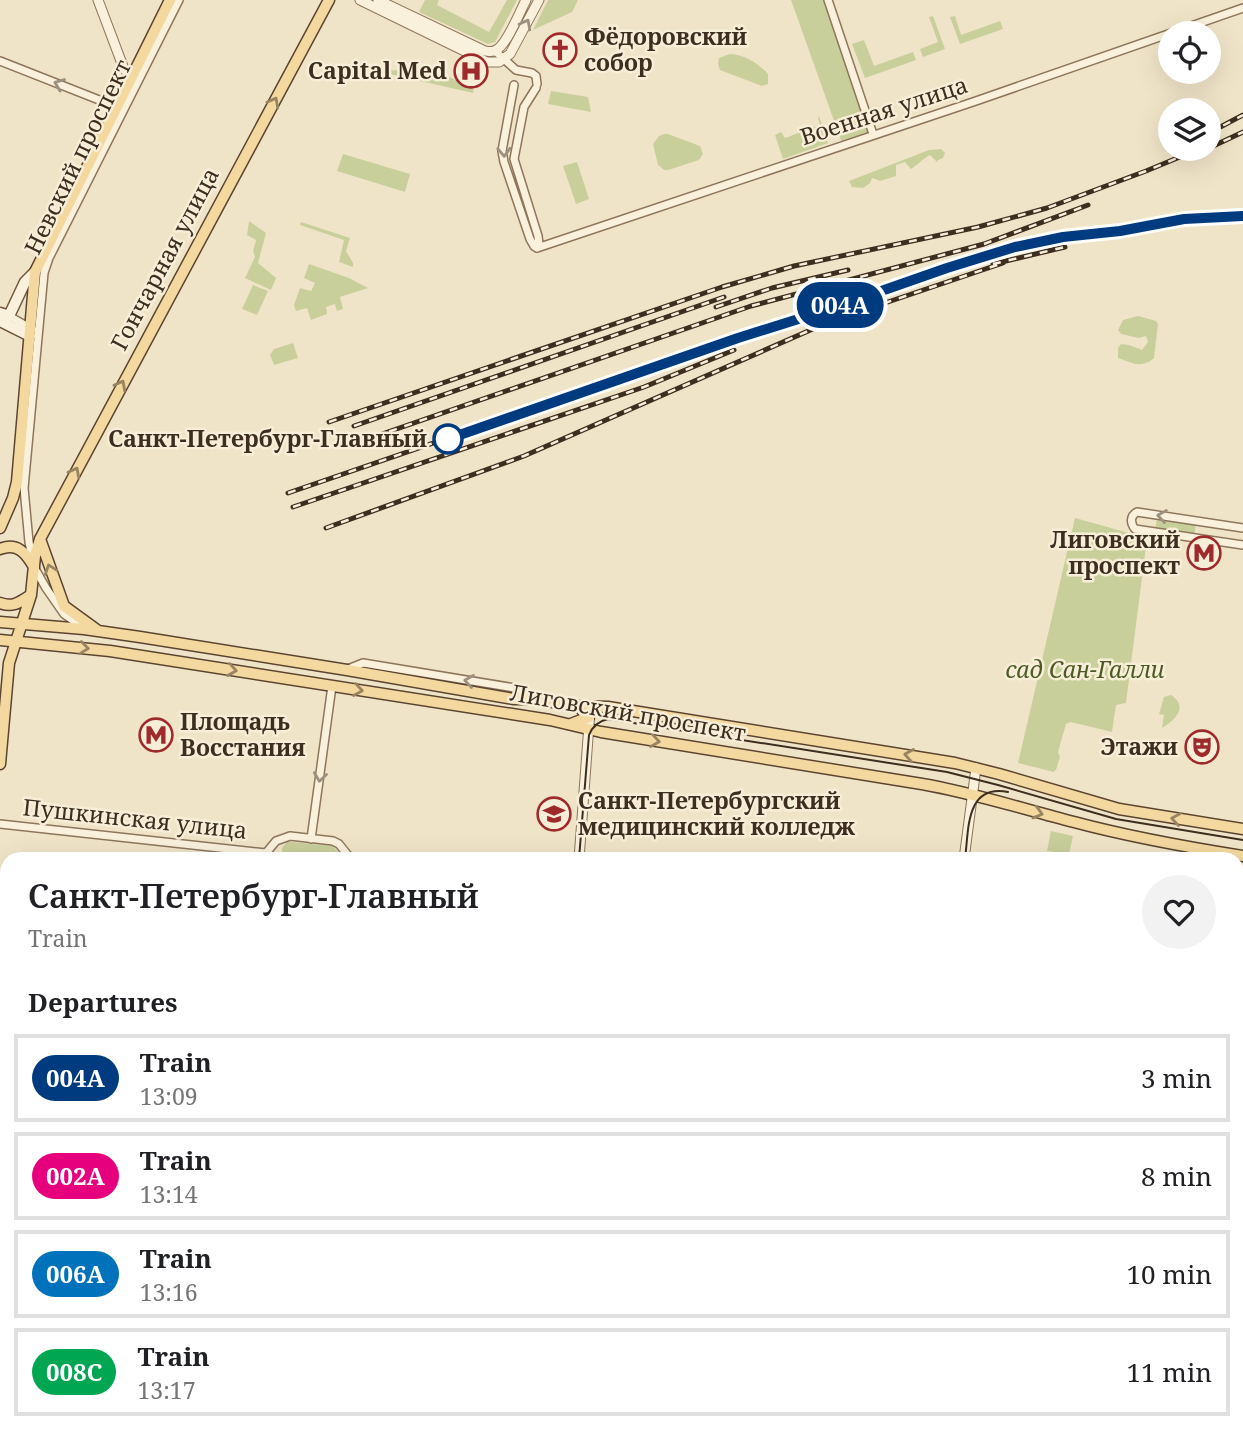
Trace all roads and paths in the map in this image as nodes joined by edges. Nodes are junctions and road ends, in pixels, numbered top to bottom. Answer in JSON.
{"nodes":[{"id":1,"x":98,"y":0,"type":"edge"},
{"id":2,"x":170,"y":0,"type":"edge"},
{"id":3,"x":179,"y":0,"type":"edge"},
{"id":4,"x":329,"y":0,"type":"edge"},
{"id":5,"x":360,"y":0,"type":"edge"},
{"id":6,"x":378,"y":0,"type":"edge"},
{"id":7,"x":526,"y":0,"type":"edge"},
{"id":8,"x":539,"y":0,"type":"edge"},
{"id":9,"x":828,"y":0,"type":"edge"},
{"id":10,"x":1243,"y":8,"type":"edge"},
{"id":11,"x":495,"y":51,"type":"junction"},
{"id":12,"x":504,"y":59,"type":"junction"},
{"id":13,"x":0,"y":61,"type":"edge"},
{"id":14,"x":516,"y":70,"type":"junction"},
{"id":15,"x":135,"y":78,"type":"junction"},
{"id":16,"x":117,"y":107,"type":"junction"},
{"id":17,"x":873,"y":135,"type":"junction"},
{"id":18,"x":537,"y":248,"type":"junction"},
{"id":19,"x":36,"y":272,"type":"junction"},
{"id":20,"x":3,"y":317,"type":"edge"},
{"id":21,"x":33,"y":334,"type":"junction"},
{"id":22,"x":1223,"y":525,"type":"junction"},
{"id":23,"x":0,"y":528,"type":"edge"},
{"id":24,"x":1243,"y":528,"type":"edge"},
{"id":25,"x":40,"y":539,"type":"junction"},
{"id":26,"x":1220,"y":542,"type":"junction"},
{"id":27,"x":1243,"y":545,"type":"edge"},
{"id":28,"x":0,"y":549,"type":"edge"},
{"id":29,"x":34,"y":567,"type":"junction"},
{"id":30,"x":31,"y":595,"type":"junction"},
{"id":31,"x":0,"y":604,"type":"edge"},
{"id":32,"x":0,"y":622,"type":"edge"},
{"id":33,"x":22,"y":624,"type":"junction"},
{"id":34,"x":84,"y":629,"type":"junction"},
{"id":35,"x":98,"y":631,"type":"junction"},
{"id":36,"x":0,"y":637,"type":"edge"},
{"id":37,"x":16,"y":641,"type":"junction"},
{"id":38,"x":211,"y":648,"type":"junction"},
{"id":39,"x":209,"y":666,"type":"junction"},
{"id":40,"x":332,"y":685,"type":"junction"},
{"id":41,"x":589,"y":717,"type":"junction"},
{"id":42,"x":0,"y":764,"type":"edge"},
{"id":43,"x":976,"y":768,"type":"junction"},
{"id":44,"x":973,"y":794,"type":"junction"},
{"id":45,"x":0,"y":824,"type":"edge"},
{"id":46,"x":1243,"y":829,"type":"edge"},
{"id":47,"x":311,"y":839,"type":"junction"},
{"id":48,"x":252,"y":852,"type":"edge"},
{"id":49,"x":271,"y":852,"type":"edge"},
{"id":50,"x":343,"y":852,"type":"edge"},
{"id":51,"x":579,"y":852,"type":"edge"},
{"id":52,"x":965,"y":852,"type":"edge"},
{"id":53,"x":1221,"y":852,"type":"edge"}],
"edges":[{"from":1,"to":15,"type":"street"},
{"from":2,"to":15,"type":"main road","name":"Невский проспект"},
{"from":3,"to":15,"type":"street","name":"Невский проспект"},
{"from":25,"to":4,"type":"main road","name":"Гончарная улица","one_way":true},
{"from":5,"to":12,"type":"street"},
{"from":6,"to":11,"type":"street"},
{"from":7,"to":11,"type":"street"},
{"from":12,"to":8,"type":"street","one_way":true},
{"from":9,"to":17,"type":"street"},
{"from":10,"to":17,"type":"street","name":"Военная улица"},
{"from":11,"to":12,"type":"street"},
{"from":12,"to":14,"type":"street"},
{"from":16,"to":13,"type":"street","one_way":true},
{"from":14,"to":18,"type":"street","one_way":true},
{"from":14,"to":18,"type":"street"},
{"from":15,"to":16,"type":"main road","name":"Невский проспект"},
{"from":15,"to":21,"type":"street","name":"Невский проспект"},
{"from":16,"to":19,"type":"main road","name":"Невский проспект"},
{"from":17,"to":18,"type":"street","name":"Военная улица"},
{"from":19,"to":20,"type":"main road","name":"Невский проспект"},
{"from":19,"to":21,"type":"main road","name":"Невский проспект"},
{"from":20,"to":21,"type":"main road"},
{"from":21,"to":23,"type":"main road","name":"Невский проспект"},
{"from":21,"to":29,"type":"street","name":"Невский проспект"},
{"from":22,"to":24,"type":"street"},
{"from":22,"to":26,"type":"street"},
{"from":22,"to":26,"type":"street","one_way":true},
{"from":25,"to":29,"type":"main road"},
{"from":35,"to":25,"type":"main road","one_way":true},
{"from":26,"to":27,"type":"street"},
{"from":28,"to":29,"type":"main road"},
{"from":29,"to":30,"type":"main road","name":"Невский проспект"},
{"from":29,"to":34,"type":"street"},
{"from":30,"to":31,"type":"main road"},
{"from":30,"to":33,"type":"main road","name":"Невский проспект"},
{"from":32,"to":33,"type":"main road","name":"Лиговский проспект"},
{"from":33,"to":34,"type":"main road","name":"Лиговский проспект"},
{"from":33,"to":36,"type":"main road"},
{"from":33,"to":37,"type":"main road","name":"Невский проспект"},
{"from":34,"to":35,"type":"main road","name":"Лиговский проспект"},
{"from":35,"to":38,"type":"main road","name":"Лиговский проспект"},
{"from":36,"to":37,"type":"main road","name":"Лиговский проспект"},
{"from":37,"to":39,"type":"main road","name":"Лиговский проспект","one_way":true},
{"from":37,"to":42,"type":"main road","name":"Невский проспект"},
{"from":38,"to":39,"type":"main road"},
{"from":41,"to":38,"type":"main road","name":"Лиговский проспект","one_way":true},
{"from":39,"to":40,"type":"main road","name":"Лиговский проспект","one_way":true},
{"from":40,"to":41,"type":"main road","name":"Лиговский проспект","one_way":true},
{"from":40,"to":47,"type":"street","one_way":true},
{"from":43,"to":41,"type":"main road","name":"Лиговский проспект","one_way":true},
{"from":41,"to":44,"type":"main road","name":"Лиговский проспект","one_way":true},
{"from":41,"to":51,"type":"street"},
{"from":43,"to":44,"type":"street"},
{"from":46,"to":43,"type":"main road","name":"Лиговский проспект","one_way":true},
{"from":44,"to":52,"type":"street"},
{"from":44,"to":53,"type":"main road","name":"Лиговский проспект","one_way":true},
{"from":45,"to":48,"type":"street","name":"Пушкинская улица"},
{"from":47,"to":49,"type":"street","name":"Пушкинская улица"},
{"from":47,"to":50,"type":"street","name":"Пушкинская улица"}]}
